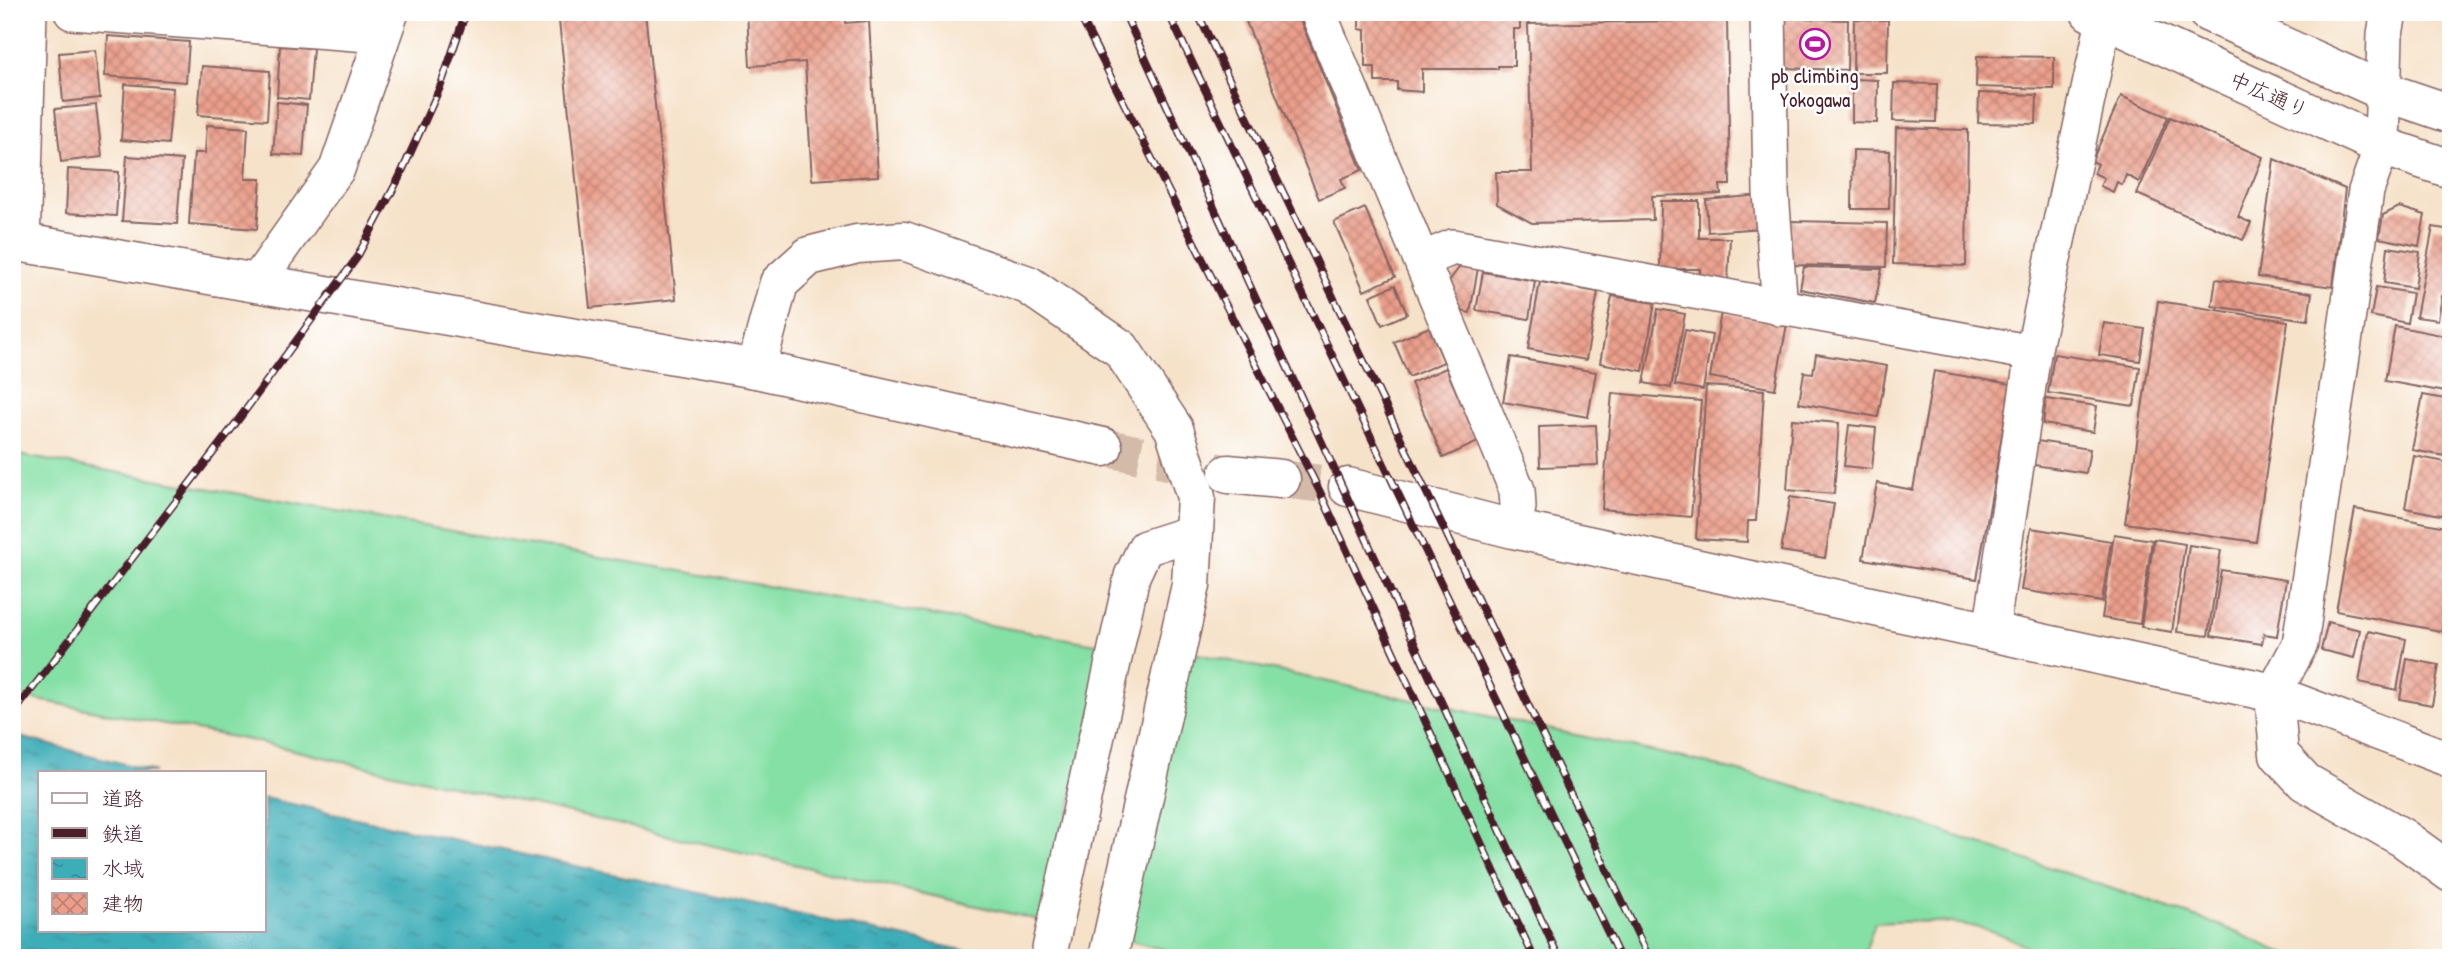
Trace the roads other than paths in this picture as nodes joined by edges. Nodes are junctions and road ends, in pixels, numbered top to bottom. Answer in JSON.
{"nodes":[{"id":1,"x":29,"y":12,"type":"edge"},
{"id":2,"x":72,"y":12,"type":"edge"},
{"id":3,"x":1318,"y":12,"type":"edge"},
{"id":4,"x":1768,"y":12,"type":"edge"},
{"id":5,"x":2207,"y":12,"type":"edge"},
{"id":6,"x":2389,"y":12,"type":"edge"},
{"id":7,"x":2097,"y":16,"type":"edge"},
{"id":8,"x":387,"y":24,"type":"edge"},
{"id":9,"x":2383,"y":91,"type":"junction"},
{"id":10,"x":2451,"y":114,"type":"edge"},
{"id":11,"x":2382,"y":146,"type":"junction"},
{"id":12,"x":2451,"y":169,"type":"edge"},
{"id":13,"x":17,"y":242,"type":"edge"},
{"id":14,"x":1422,"y":260,"type":"junction"},
{"id":15,"x":256,"y":284,"type":"junction"},
{"id":16,"x":1780,"y":308,"type":"junction"},
{"id":17,"x":2033,"y":354,"type":"junction"},
{"id":18,"x":756,"y":369,"type":"junction"},
{"id":19,"x":1102,"y":447,"type":"tunnel mouth"},
{"id":20,"x":1228,"y":474,"type":"tunnel mouth"},
{"id":21,"x":1281,"y":479,"type":"tunnel mouth"},
{"id":22,"x":1348,"y":487,"type":"tunnel mouth"},
{"id":23,"x":1513,"y":529,"type":"junction"},
{"id":24,"x":1195,"y":532,"type":"junction"},
{"id":25,"x":1991,"y":631,"type":"junction"},
{"id":26,"x":2274,"y":692,"type":"junction"},
{"id":27,"x":2451,"y":760,"type":"edge"},
{"id":28,"x":2451,"y":873,"type":"edge"},
{"id":29,"x":1048,"y":958,"type":"edge"},
{"id":30,"x":1108,"y":958,"type":"edge"}],
"edges":[{"from":1,"to":13,"type":"street"},
{"from":2,"to":8,"type":"street"},
{"from":3,"to":14,"type":"street"},
{"from":4,"to":16,"type":"street"},
{"from":5,"to":9,"type":"street"},
{"from":6,"to":9,"type":"street"},
{"from":7,"to":11,"type":"street","name":"中広通り"},
{"from":7,"to":17,"type":"street"},
{"from":8,"to":15,"type":"street"},
{"from":9,"to":10,"type":"street"},
{"from":9,"to":11,"type":"street"},
{"from":11,"to":12,"type":"street","name":"中広通り"},
{"from":11,"to":26,"type":"street"},
{"from":13,"to":15,"type":"street"},
{"from":14,"to":16,"type":"street"},
{"from":14,"to":23,"type":"street"},
{"from":15,"to":18,"type":"street"},
{"from":16,"to":17,"type":"street"},
{"from":17,"to":25,"type":"street"},
{"from":18,"to":19,"type":"street"},
{"from":18,"to":24,"type":"street"},
{"from":20,"to":21,"type":"street"},
{"from":22,"to":23,"type":"street"},
{"from":23,"to":25,"type":"street"},
{"from":24,"to":29,"type":"street"},
{"from":24,"to":30,"type":"street"},
{"from":25,"to":26,"type":"street"},
{"from":26,"to":27,"type":"street"},
{"from":26,"to":28,"type":"street"}]}
